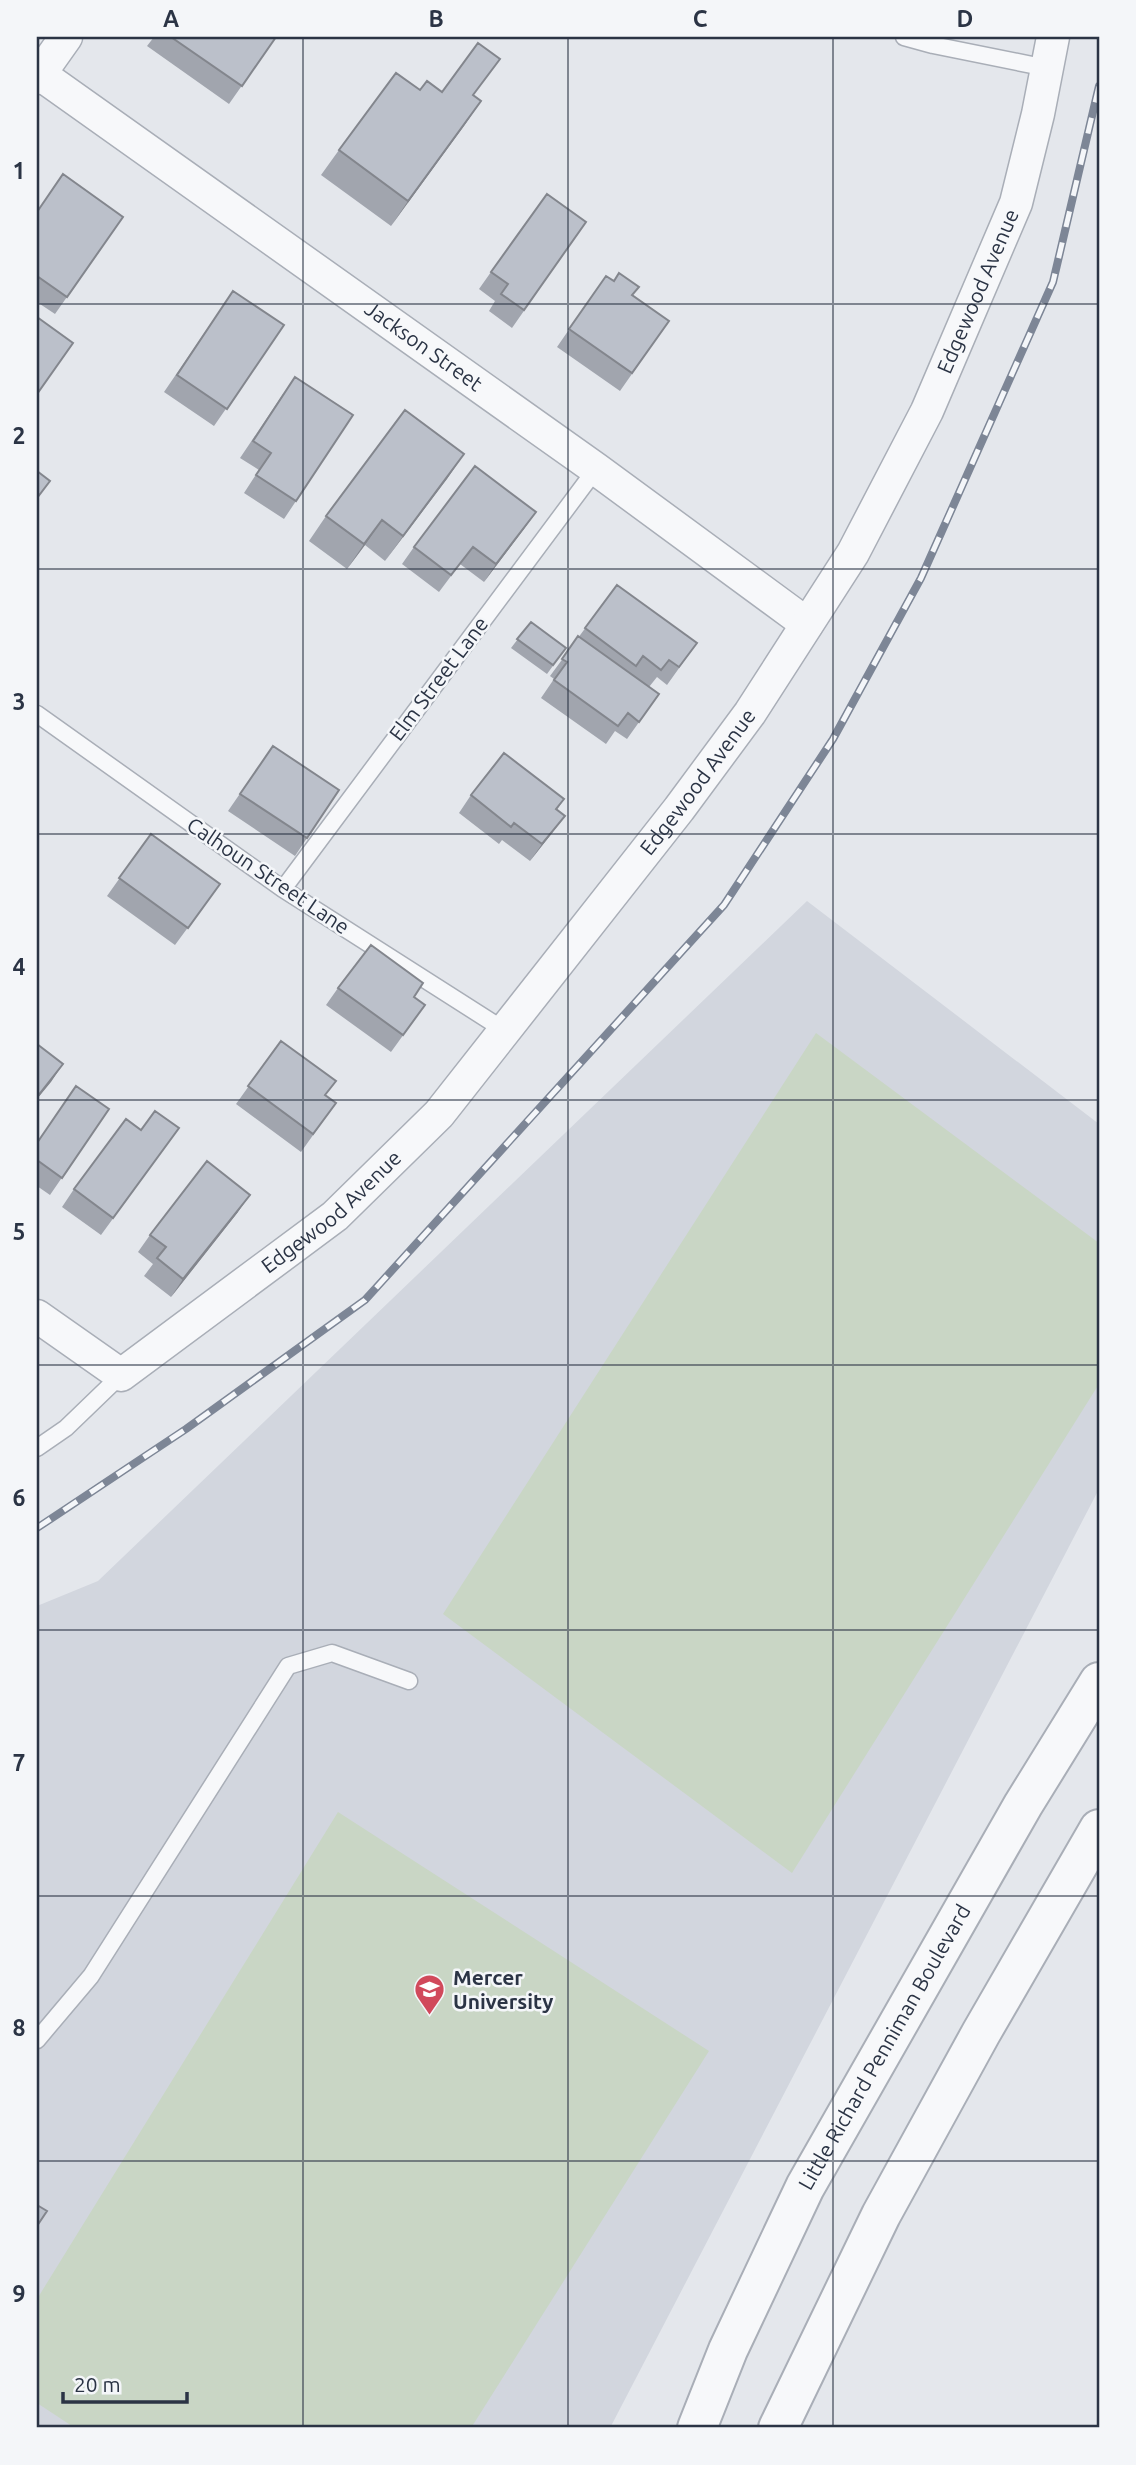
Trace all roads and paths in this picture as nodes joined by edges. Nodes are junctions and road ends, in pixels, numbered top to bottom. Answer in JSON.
{"nodes":[{"id":1,"x":66,"y":37,"type":"edge"},
{"id":2,"x":904,"y":37,"type":"edge"},
{"id":3,"x":1053,"y":37,"type":"edge"},
{"id":4,"x":1047,"y":68,"type":"junction"},
{"id":5,"x":38,"y":74,"type":"edge"},
{"id":6,"x":596,"y":469,"type":"junction"},
{"id":7,"x":807,"y":624,"type":"junction"},
{"id":8,"x":37,"y":714,"type":"edge"},
{"id":9,"x":283,"y":889,"type":"junction"},
{"id":10,"x":504,"y":1030,"type":"junction"},
{"id":11,"x":37,"y":1316,"type":"edge"},
{"id":12,"x":121,"y":1375,"type":"junction"},
{"id":13,"x":37,"y":1448,"type":"edge"},
{"id":14,"x":409,"y":1681,"type":"dead end"},
{"id":15,"x":1099,"y":1682,"type":"edge"},
{"id":16,"x":1099,"y":1829,"type":"edge"},
{"id":17,"x":37,"y":2040,"type":"edge"},
{"id":18,"x":697,"y":2428,"type":"edge"},
{"id":19,"x":778,"y":2428,"type":"edge"}],
"edges":[{"from":1,"to":5,"type":"street"},
{"from":2,"to":4,"type":"lane"},
{"from":3,"to":4,"type":"street","name":"Edgewood Avenue"},
{"from":4,"to":7,"type":"street","name":"Edgewood Avenue"},
{"from":5,"to":6,"type":"street","name":"Jackson Street"},
{"from":6,"to":7,"type":"street","name":"Jackson Street"},
{"from":6,"to":9,"type":"lane","name":"Elm Street Lane"},
{"from":7,"to":10,"type":"street","name":"Edgewood Avenue"},
{"from":8,"to":9,"type":"lane","name":"Calhoun Street Lane"},
{"from":9,"to":10,"type":"lane","name":"Calhoun Street Lane"},
{"from":10,"to":12,"type":"street","name":"Edgewood Avenue"},
{"from":11,"to":12,"type":"street"},
{"from":12,"to":13,"type":"lane"},
{"from":14,"to":17,"type":"lane"},
{"from":15,"to":18,"type":"street","name":"Little Richard Penniman Boulevard"},
{"from":16,"to":19,"type":"street"}]}
